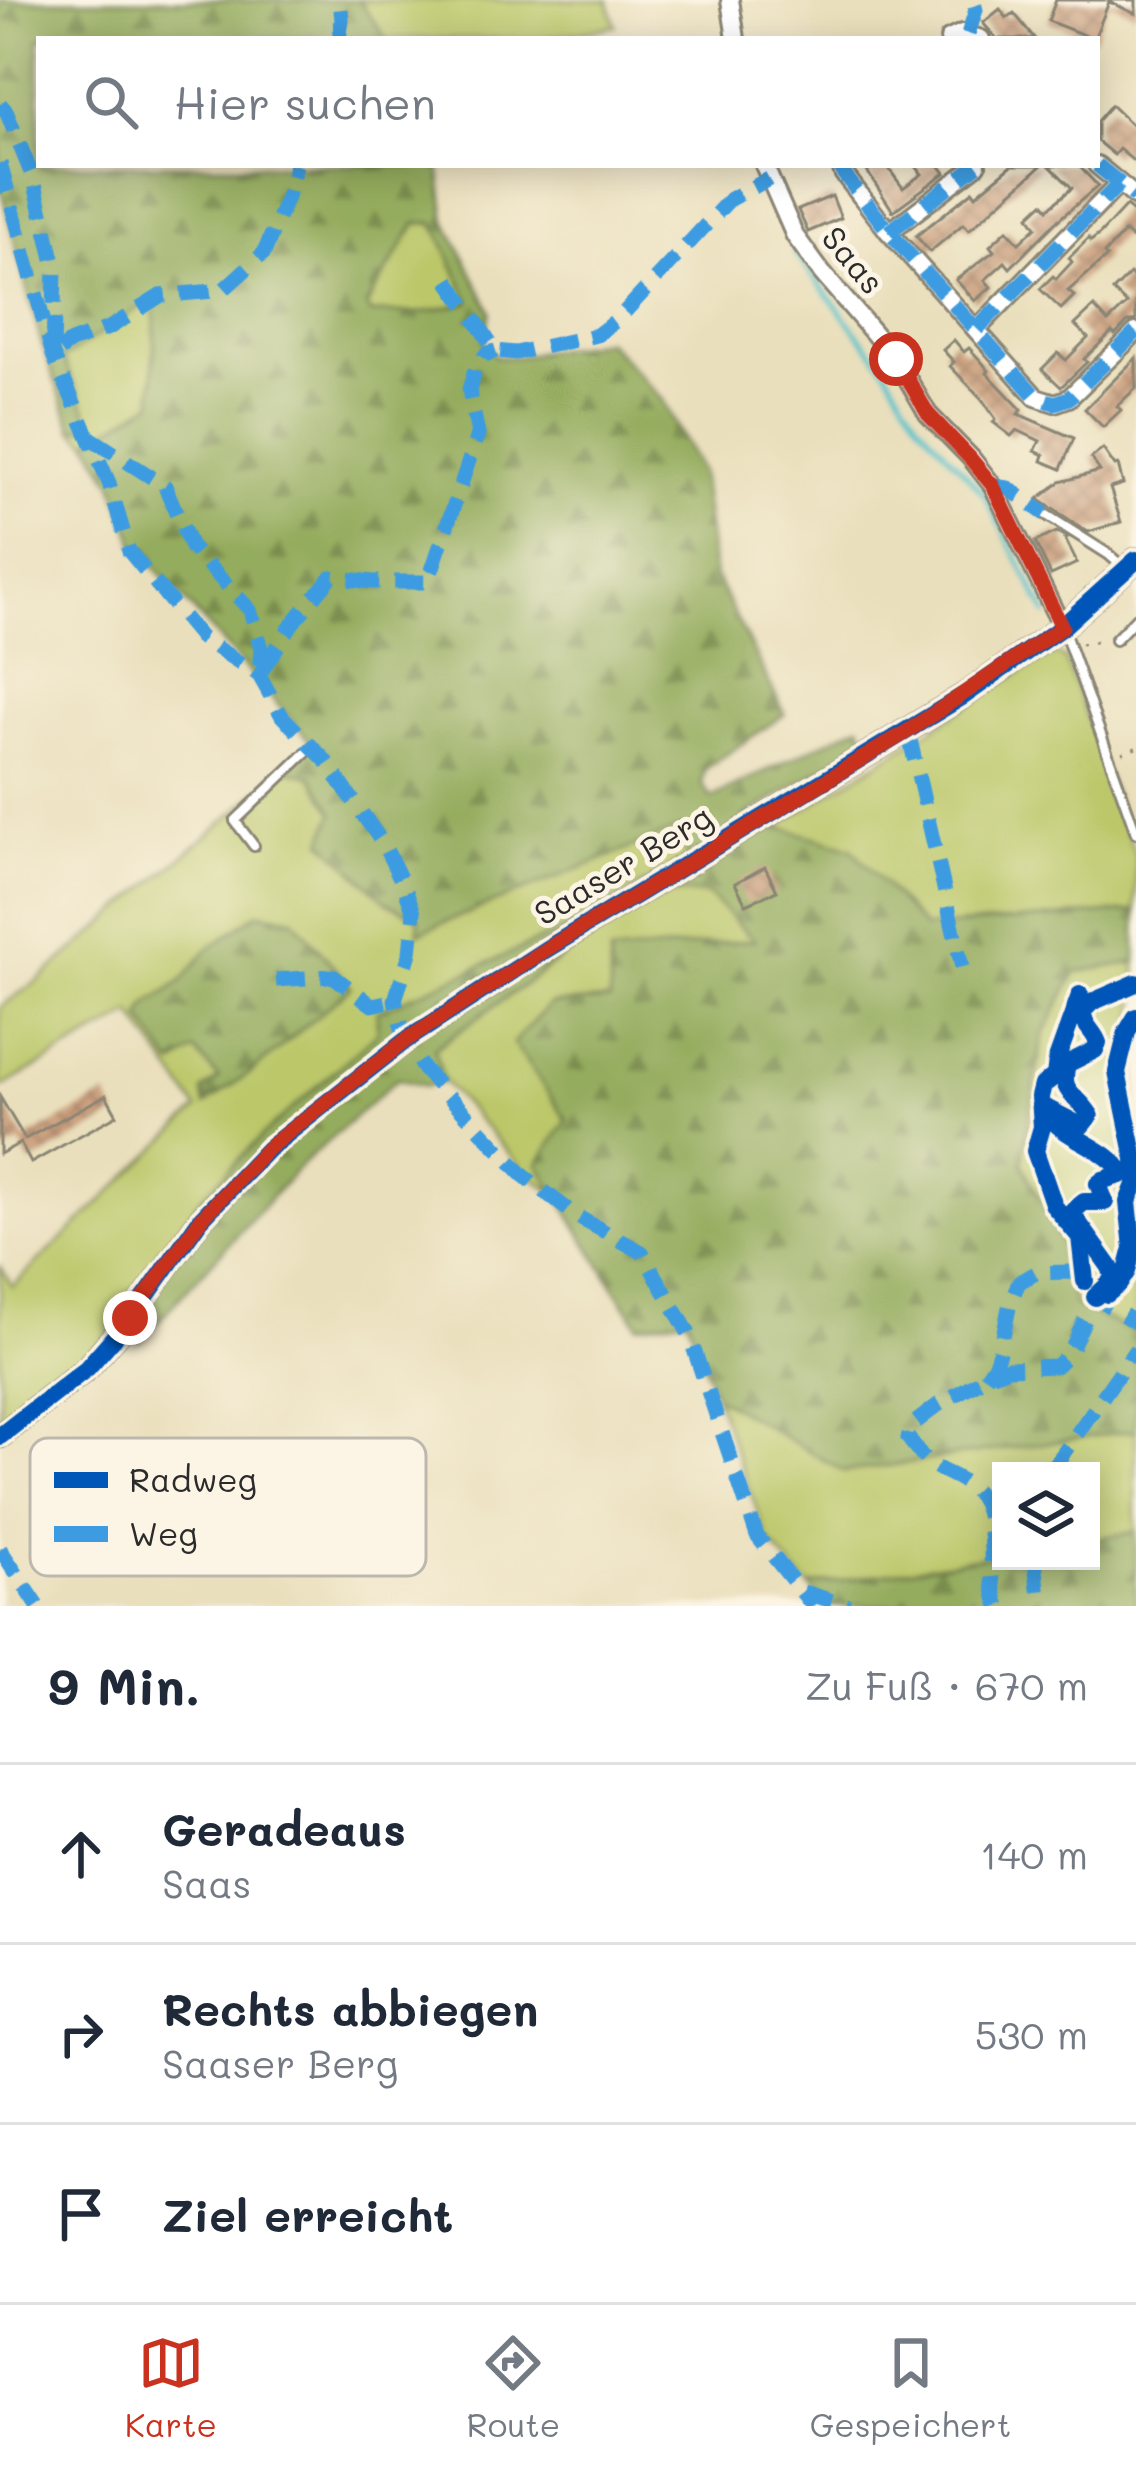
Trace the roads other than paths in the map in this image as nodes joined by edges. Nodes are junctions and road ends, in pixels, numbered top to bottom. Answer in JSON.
{"nodes":[{"id":1,"x":730,"y":0,"type":"edge"},
{"id":2,"x":736,"y":36,"type":"edge"},
{"id":3,"x":765,"y":168,"type":"edge"},
{"id":4,"x":842,"y":168,"type":"edge"},
{"id":5,"x":973,"y":168,"type":"edge"},
{"id":6,"x":1100,"y":168,"type":"edge"},
{"id":7,"x":1119,"y":184,"type":"junction"},
{"id":8,"x":1136,"y":196,"type":"edge"},
{"id":9,"x":889,"y":232,"type":"junction"},
{"id":10,"x":977,"y":329,"type":"junction"},
{"id":11,"x":1136,"y":332,"type":"edge"},
{"id":12,"x":1045,"y":514,"type":"dead end"},
{"id":13,"x":1131,"y":565,"type":"edge"},
{"id":14,"x":1136,"y":618,"type":"edge"},
{"id":15,"x":1066,"y":636,"type":"junction"},
{"id":16,"x":1115,"y":640,"type":"road end"},
{"id":17,"x":312,"y":747,"type":"dead end"},
{"id":18,"x":1131,"y":804,"type":"edge"},
{"id":19,"x":1136,"y":833,"type":"edge"},
{"id":20,"x":254,"y":846,"type":"dead end"},
{"id":21,"x":0,"y":1436,"type":"edge"}],
"edges":[{"from":1,"to":2,"type":"street"},
{"from":3,"to":15,"type":"street","name":"Saas"},
{"from":4,"to":9,"type":"street"},
{"from":5,"to":9,"type":"street"},
{"from":6,"to":7,"type":"street"},
{"from":7,"to":8,"type":"street"},
{"from":7,"to":10,"type":"street"},
{"from":9,"to":10,"type":"street"},
{"from":10,"to":11,"type":"street"},
{"from":12,"to":13,"type":"lane"},
{"from":13,"to":15,"type":"street","name":"Saaser Berg"},
{"from":14,"to":16,"type":"lane"},
{"from":15,"to":18,"type":"lane"},
{"from":15,"to":21,"type":"street","name":"Saaser Berg"},
{"from":17,"to":20,"type":"lane"},
{"from":18,"to":19,"type":"lane"}]}
